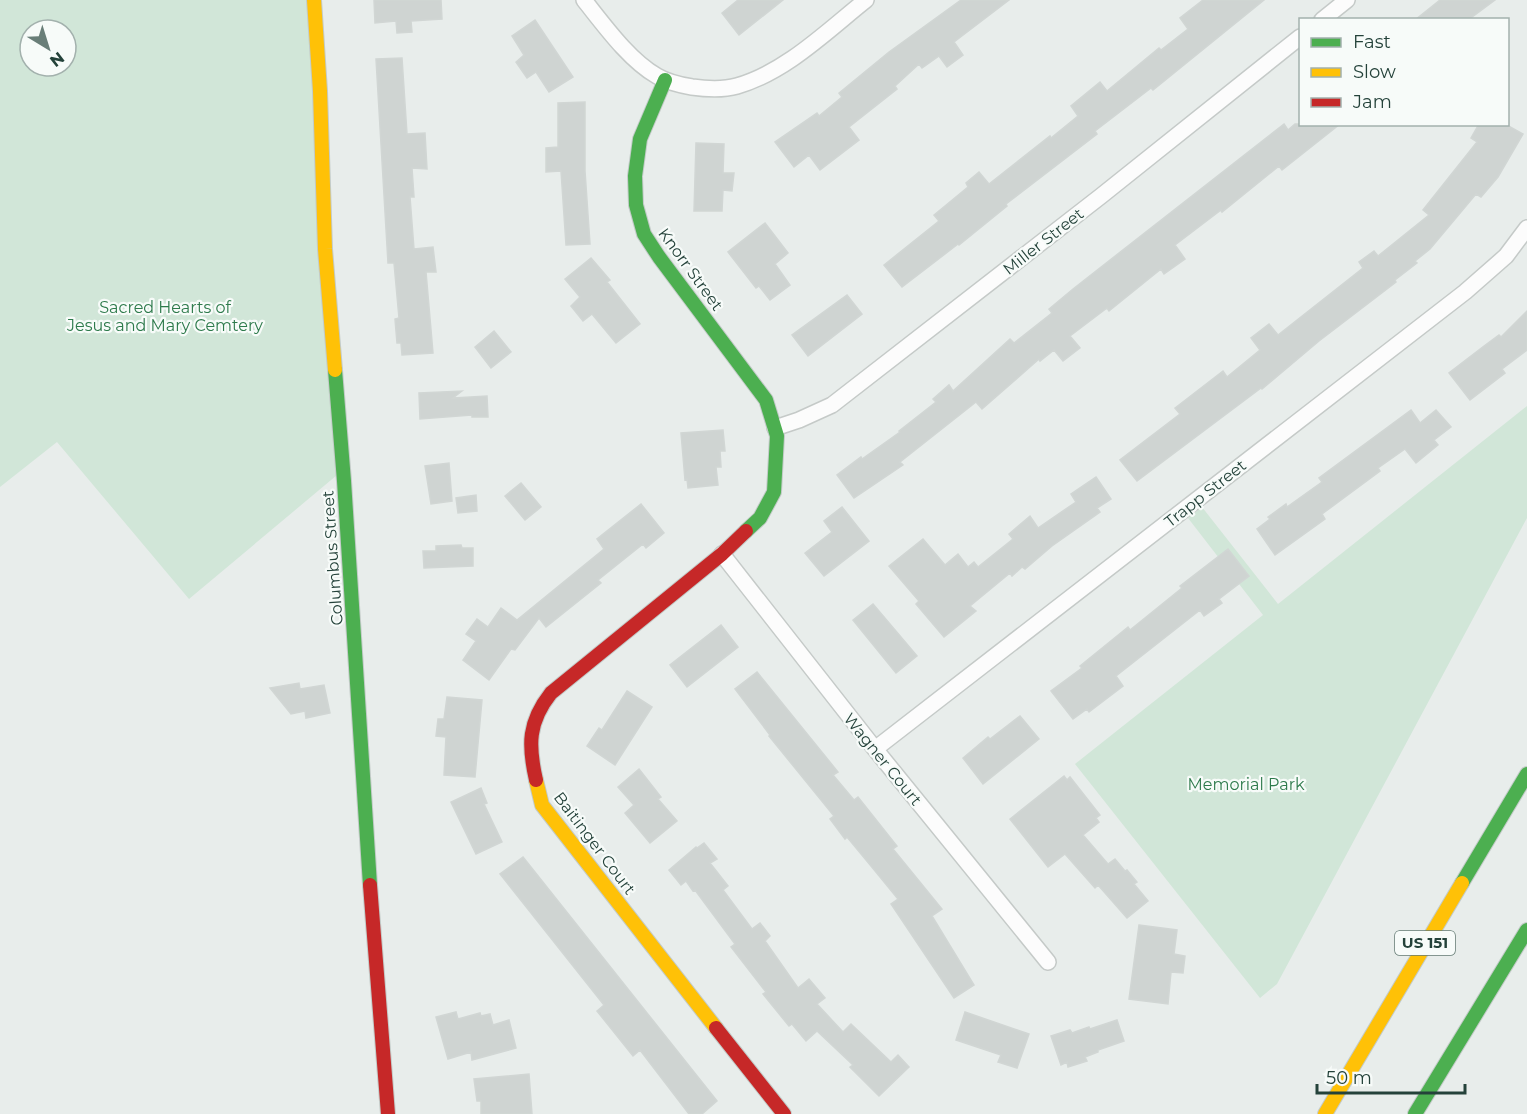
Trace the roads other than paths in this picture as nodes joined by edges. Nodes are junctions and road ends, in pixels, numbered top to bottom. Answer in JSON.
{"nodes":[{"id":1,"x":314,"y":0,"type":"edge"},
{"id":2,"x":584,"y":0,"type":"edge"},
{"id":3,"x":867,"y":0,"type":"edge"},
{"id":4,"x":1347,"y":0,"type":"edge"},
{"id":5,"x":1324,"y":18,"type":"edge"},
{"id":6,"x":1299,"y":38,"type":"edge"},
{"id":7,"x":665,"y":80,"type":"junction"},
{"id":8,"x":1527,"y":228,"type":"edge"},
{"id":9,"x":775,"y":428,"type":"junction"},
{"id":10,"x":722,"y":554,"type":"junction"},
{"id":11,"x":874,"y":749,"type":"junction"},
{"id":12,"x":1527,"y":774,"type":"edge"},
{"id":13,"x":1527,"y":930,"type":"edge"},
{"id":14,"x":1048,"y":962,"type":"dead end"},
{"id":15,"x":388,"y":1114,"type":"edge"},
{"id":16,"x":784,"y":1114,"type":"edge"},
{"id":17,"x":1325,"y":1114,"type":"edge"},
{"id":18,"x":1415,"y":1114,"type":"edge"}],
"edges":[{"from":1,"to":15,"type":"main road","name":"Columbus Street"},
{"from":2,"to":7,"type":"street"},
{"from":3,"to":7,"type":"street"},
{"from":4,"to":5,"type":"street"},
{"from":6,"to":9,"type":"street","name":"Miller Street"},
{"from":7,"to":9,"type":"main road","name":"Knorr Street"},
{"from":8,"to":11,"type":"street","name":"Trapp Street"},
{"from":9,"to":10,"type":"main road","name":"Baitinger Court"},
{"from":10,"to":11,"type":"street","name":"Wagner Court"},
{"from":10,"to":16,"type":"main road","name":"Baitinger Court"},
{"from":11,"to":14,"type":"street","name":"Wagner Court"},
{"from":12,"to":17,"type":"main road","number":"US 151"},
{"from":13,"to":18,"type":"main road"}]}
